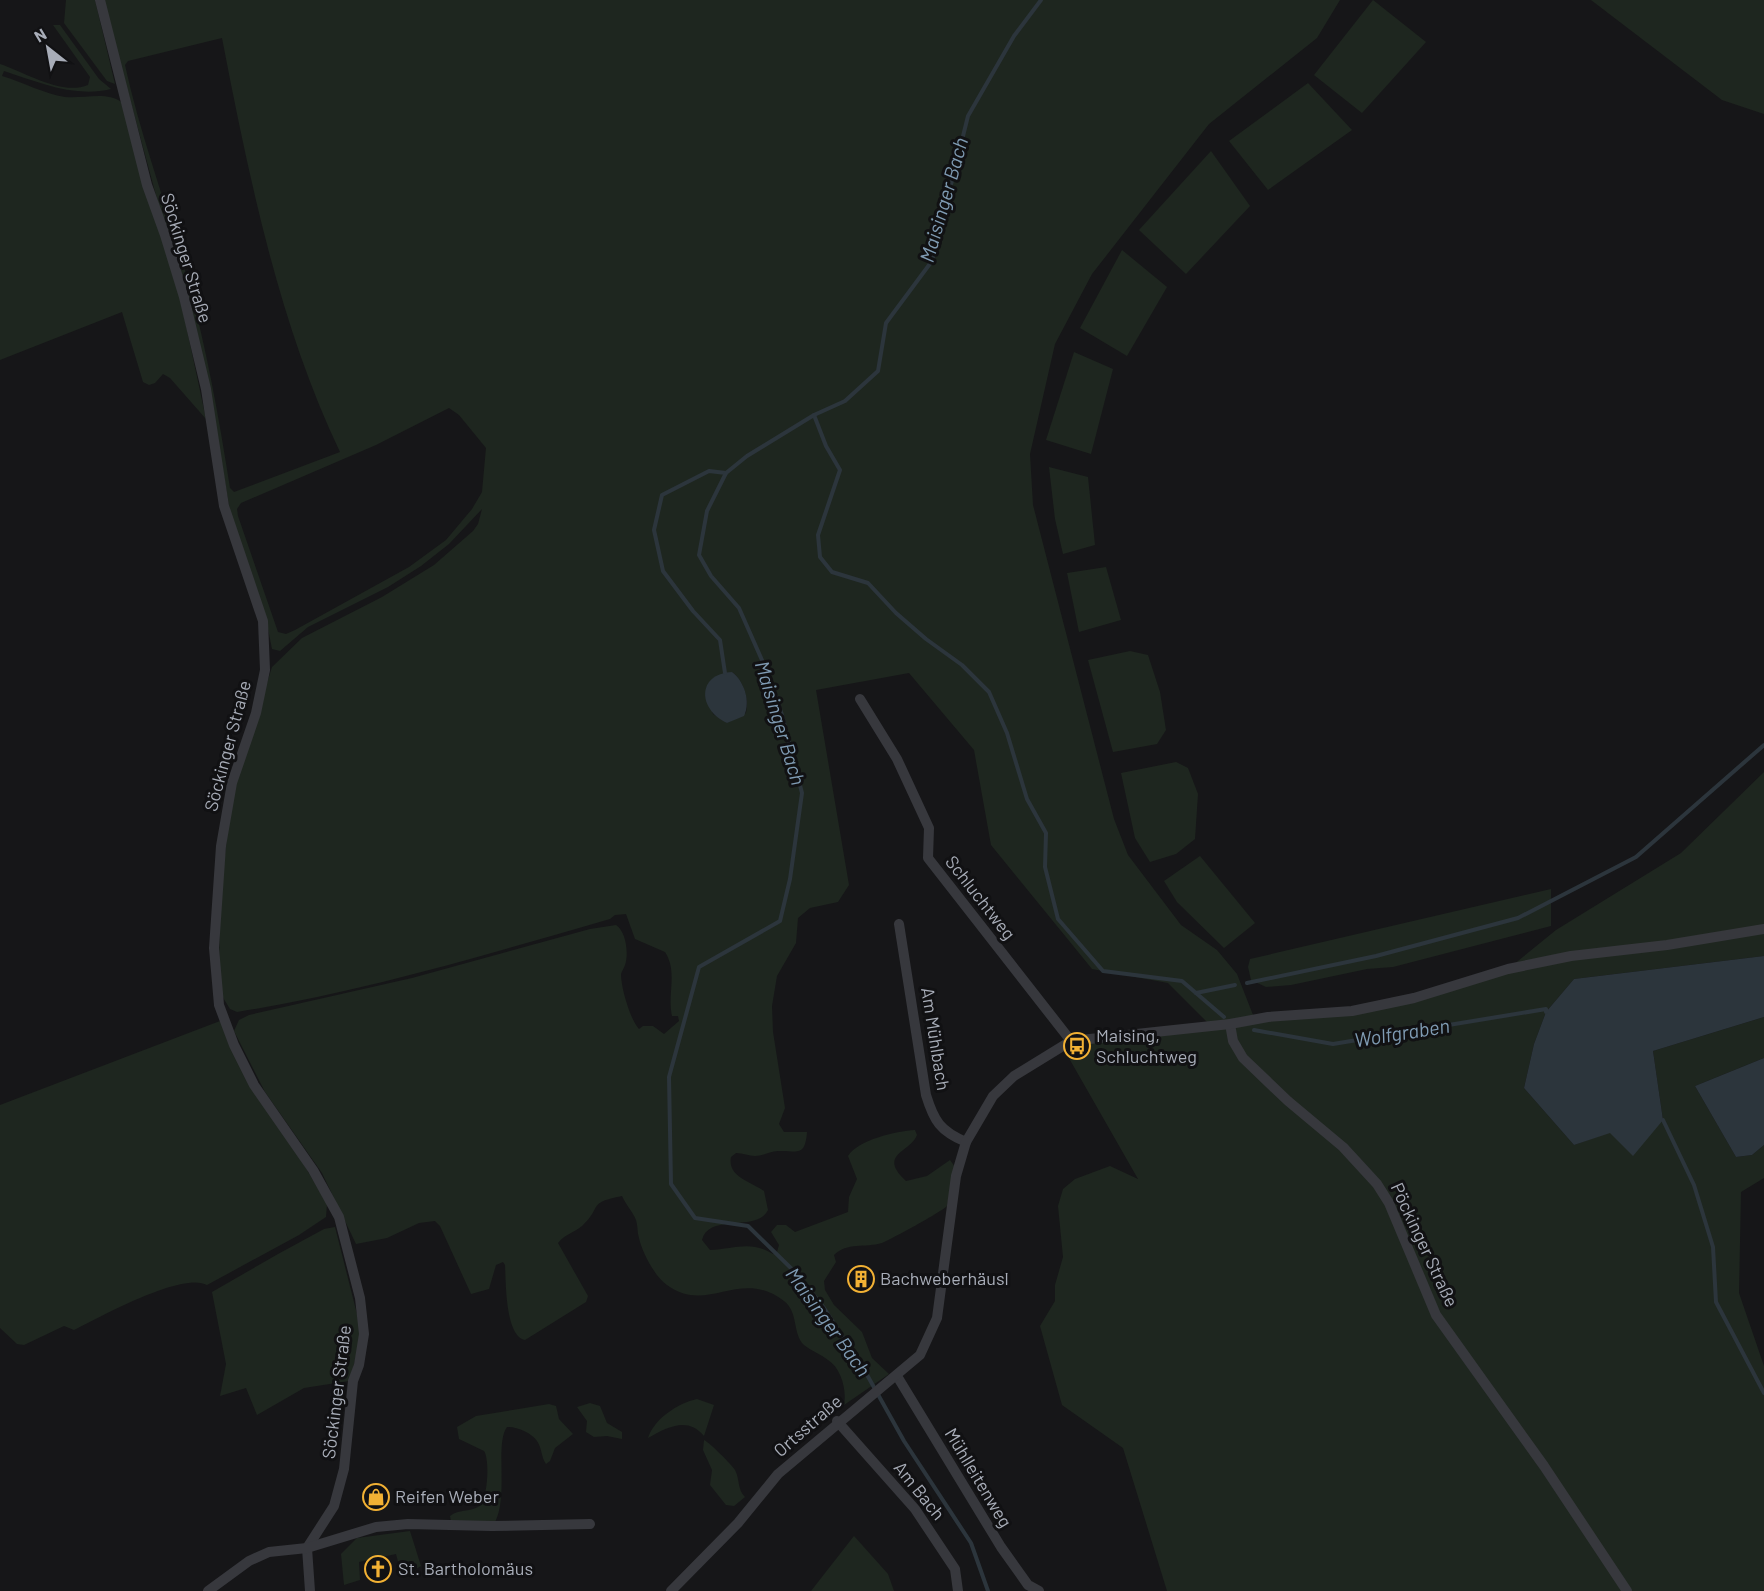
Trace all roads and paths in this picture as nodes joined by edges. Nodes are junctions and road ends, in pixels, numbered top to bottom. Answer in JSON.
{"nodes":[{"id":1,"x":100,"y":0,"type":"edge"},
{"id":2,"x":860,"y":699,"type":"dead end"},
{"id":3,"x":899,"y":924,"type":"dead end"},
{"id":4,"x":1764,"y":929,"type":"edge"},
{"id":5,"x":1230,"y":1024,"type":"junction"},
{"id":6,"x":1071,"y":1041,"type":"junction"},
{"id":7,"x":966,"y":1142,"type":"junction"},
{"id":8,"x":897,"y":1376,"type":"junction"},
{"id":9,"x":837,"y":1421,"type":"junction"},
{"id":10,"x":590,"y":1524,"type":"dead end"},
{"id":11,"x":306,"y":1548,"type":"junction"},
{"id":12,"x":208,"y":1591,"type":"edge"},
{"id":13,"x":310,"y":1591,"type":"edge"},
{"id":14,"x":671,"y":1591,"type":"edge"},
{"id":15,"x":958,"y":1591,"type":"edge"},
{"id":16,"x":1039,"y":1591,"type":"edge"},
{"id":17,"x":1627,"y":1591,"type":"edge"}],
"edges":[{"from":1,"to":11,"type":"street","name":"Söckinger Straße"},
{"from":2,"to":6,"type":"street","name":"Schluchtweg"},
{"from":3,"to":7,"type":"street","name":"Am Mühlbach"},
{"from":4,"to":5,"type":"street"},
{"from":5,"to":6,"type":"street"},
{"from":5,"to":17,"type":"street","name":"Pöckinger Straße"},
{"from":6,"to":7,"type":"street","name":"Ortsstraße"},
{"from":7,"to":8,"type":"street","name":"Ortsstraße"},
{"from":8,"to":9,"type":"street","name":"Ortsstraße"},
{"from":8,"to":16,"type":"street","name":"Mühlleitenweg"},
{"from":9,"to":14,"type":"street","name":"Ortsstraße"},
{"from":9,"to":15,"type":"street","name":"Am Bach"},
{"from":10,"to":11,"type":"street"},
{"from":11,"to":12,"type":"street"},
{"from":11,"to":13,"type":"street"}]}
